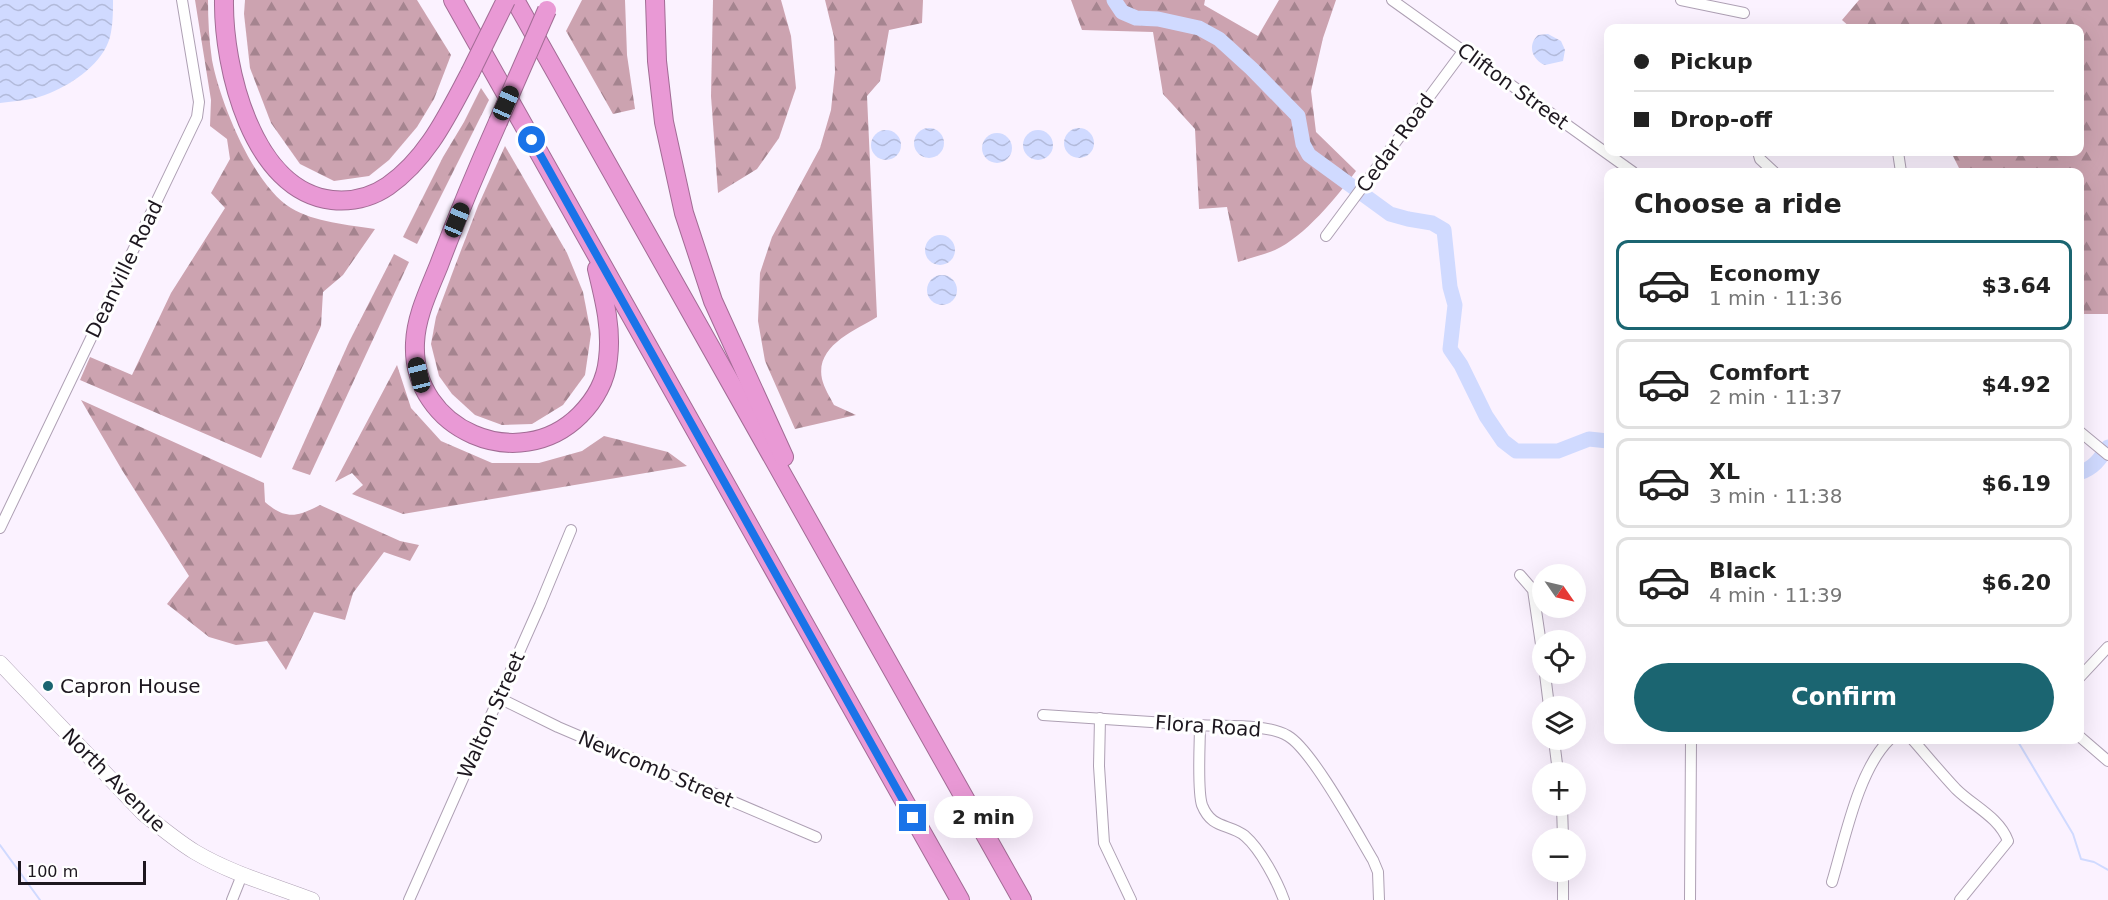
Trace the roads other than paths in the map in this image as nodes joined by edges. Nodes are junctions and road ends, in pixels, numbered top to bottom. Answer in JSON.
{"nodes":[{"id":1,"x":182,"y":0,"type":"edge"},
{"id":2,"x":224,"y":0,"type":"edge"},
{"id":3,"x":441,"y":0,"type":"edge"},
{"id":4,"x":453,"y":0,"type":"edge"},
{"id":5,"x":506,"y":0,"type":"edge"},
{"id":6,"x":515,"y":0,"type":"edge"},
{"id":7,"x":655,"y":0,"type":"edge"},
{"id":8,"x":1392,"y":0,"type":"edge"},
{"id":9,"x":1681,"y":0,"type":"edge"},
{"id":10,"x":550,"y":5,"type":"edge"},
{"id":11,"x":1744,"y":13,"type":"dead end"},
{"id":12,"x":479,"y":46,"type":"junction"},
{"id":13,"x":1464,"y":50,"type":"junction"},
{"id":14,"x":1604,"y":151,"type":"edge"},
{"id":15,"x":1611,"y":156,"type":"edge"},
{"id":16,"x":1759,"y":156,"type":"edge"},
{"id":17,"x":1627,"y":168,"type":"edge"},
{"id":18,"x":1770,"y":168,"type":"edge"},
{"id":19,"x":1326,"y":236,"type":"dead end"},
{"id":20,"x":589,"y":241,"type":"junction"},
{"id":21,"x":2084,"y":435,"type":"edge"},
{"id":22,"x":2104,"y":452,"type":"edge"},
{"id":23,"x":802,"y":510,"type":"junction"},
{"id":24,"x":0,"y":528,"type":"edge"},
{"id":25,"x":571,"y":530,"type":"dead end"},
{"id":26,"x":1520,"y":575,"type":"dead end"},
{"id":27,"x":1539,"y":630,"type":"edge"},
{"id":28,"x":2108,"y":647,"type":"edge"},
{"id":29,"x":0,"y":663,"type":"edge"},
{"id":30,"x":2084,"y":673,"type":"edge"},
{"id":31,"x":499,"y":698,"type":"junction"},
{"id":32,"x":1043,"y":715,"type":"dead end"},
{"id":33,"x":1100,"y":718,"type":"junction"},
{"id":34,"x":1200,"y":725,"type":"junction"},
{"id":35,"x":2084,"y":740,"type":"edge"},
{"id":36,"x":1691,"y":744,"type":"edge"},
{"id":37,"x":1885,"y":744,"type":"edge"},
{"id":38,"x":1917,"y":744,"type":"edge"},
{"id":39,"x":2108,"y":761,"type":"edge"},
{"id":40,"x":816,"y":837,"type":"dead end"},
{"id":41,"x":242,"y":874,"type":"junction"},
{"id":42,"x":1563,"y":882,"type":"edge"},
{"id":43,"x":1832,"y":882,"type":"dead end"},
{"id":44,"x":232,"y":900,"type":"edge"},
{"id":45,"x":312,"y":900,"type":"edge"},
{"id":46,"x":409,"y":900,"type":"edge"},
{"id":47,"x":960,"y":900,"type":"edge"},
{"id":48,"x":1022,"y":900,"type":"edge"},
{"id":49,"x":1131,"y":900,"type":"edge"},
{"id":50,"x":1284,"y":900,"type":"edge"},
{"id":51,"x":1379,"y":900,"type":"edge"},
{"id":52,"x":1563,"y":900,"type":"edge"},
{"id":53,"x":1690,"y":900,"type":"edge"},
{"id":54,"x":1960,"y":900,"type":"edge"}],
"edges":[{"from":1,"to":24,"type":"street","name":"Deanville Road"},
{"from":2,"to":5,"type":"highway","bridge":true},
{"from":3,"to":12,"type":"highway"},
{"from":4,"to":12,"type":"highway"},
{"from":6,"to":23,"type":"highway"},
{"from":7,"to":23,"type":"highway"},
{"from":8,"to":13,"type":"street","name":"Clifton Street"},
{"from":9,"to":11,"type":"street"},
{"from":10,"to":20,"type":"highway","bridge":true},
{"from":12,"to":20,"type":"highway"},
{"from":13,"to":14,"type":"street","name":"Clifton Street"},
{"from":13,"to":19,"type":"street","name":"Cedar Road"},
{"from":15,"to":17,"type":"street","name":"Clifton Street"},
{"from":16,"to":18,"type":"street"},
{"from":20,"to":47,"type":"highway"},
{"from":21,"to":22,"type":"street"},
{"from":23,"to":48,"type":"highway"},
{"from":25,"to":31,"type":"street","name":"Walton Street"},
{"from":26,"to":27,"type":"street"},
{"from":28,"to":30,"type":"street"},
{"from":29,"to":41,"type":"main road","name":"North Avenue"},
{"from":31,"to":40,"type":"street","name":"Newcomb Street"},
{"from":31,"to":46,"type":"street","name":"Walton Street"},
{"from":32,"to":33,"type":"street","name":"Flora Road"},
{"from":33,"to":34,"type":"street","name":"Flora Road"},
{"from":33,"to":49,"type":"street"},
{"from":34,"to":50,"type":"street"},
{"from":34,"to":51,"type":"street","name":"Flora Road"},
{"from":35,"to":39,"type":"street"},
{"from":36,"to":53,"type":"street"},
{"from":37,"to":43,"type":"street"},
{"from":38,"to":54,"type":"street"},
{"from":41,"to":44,"type":"street"},
{"from":41,"to":45,"type":"main road","name":"North Avenue"},
{"from":42,"to":52,"type":"street"}]}
